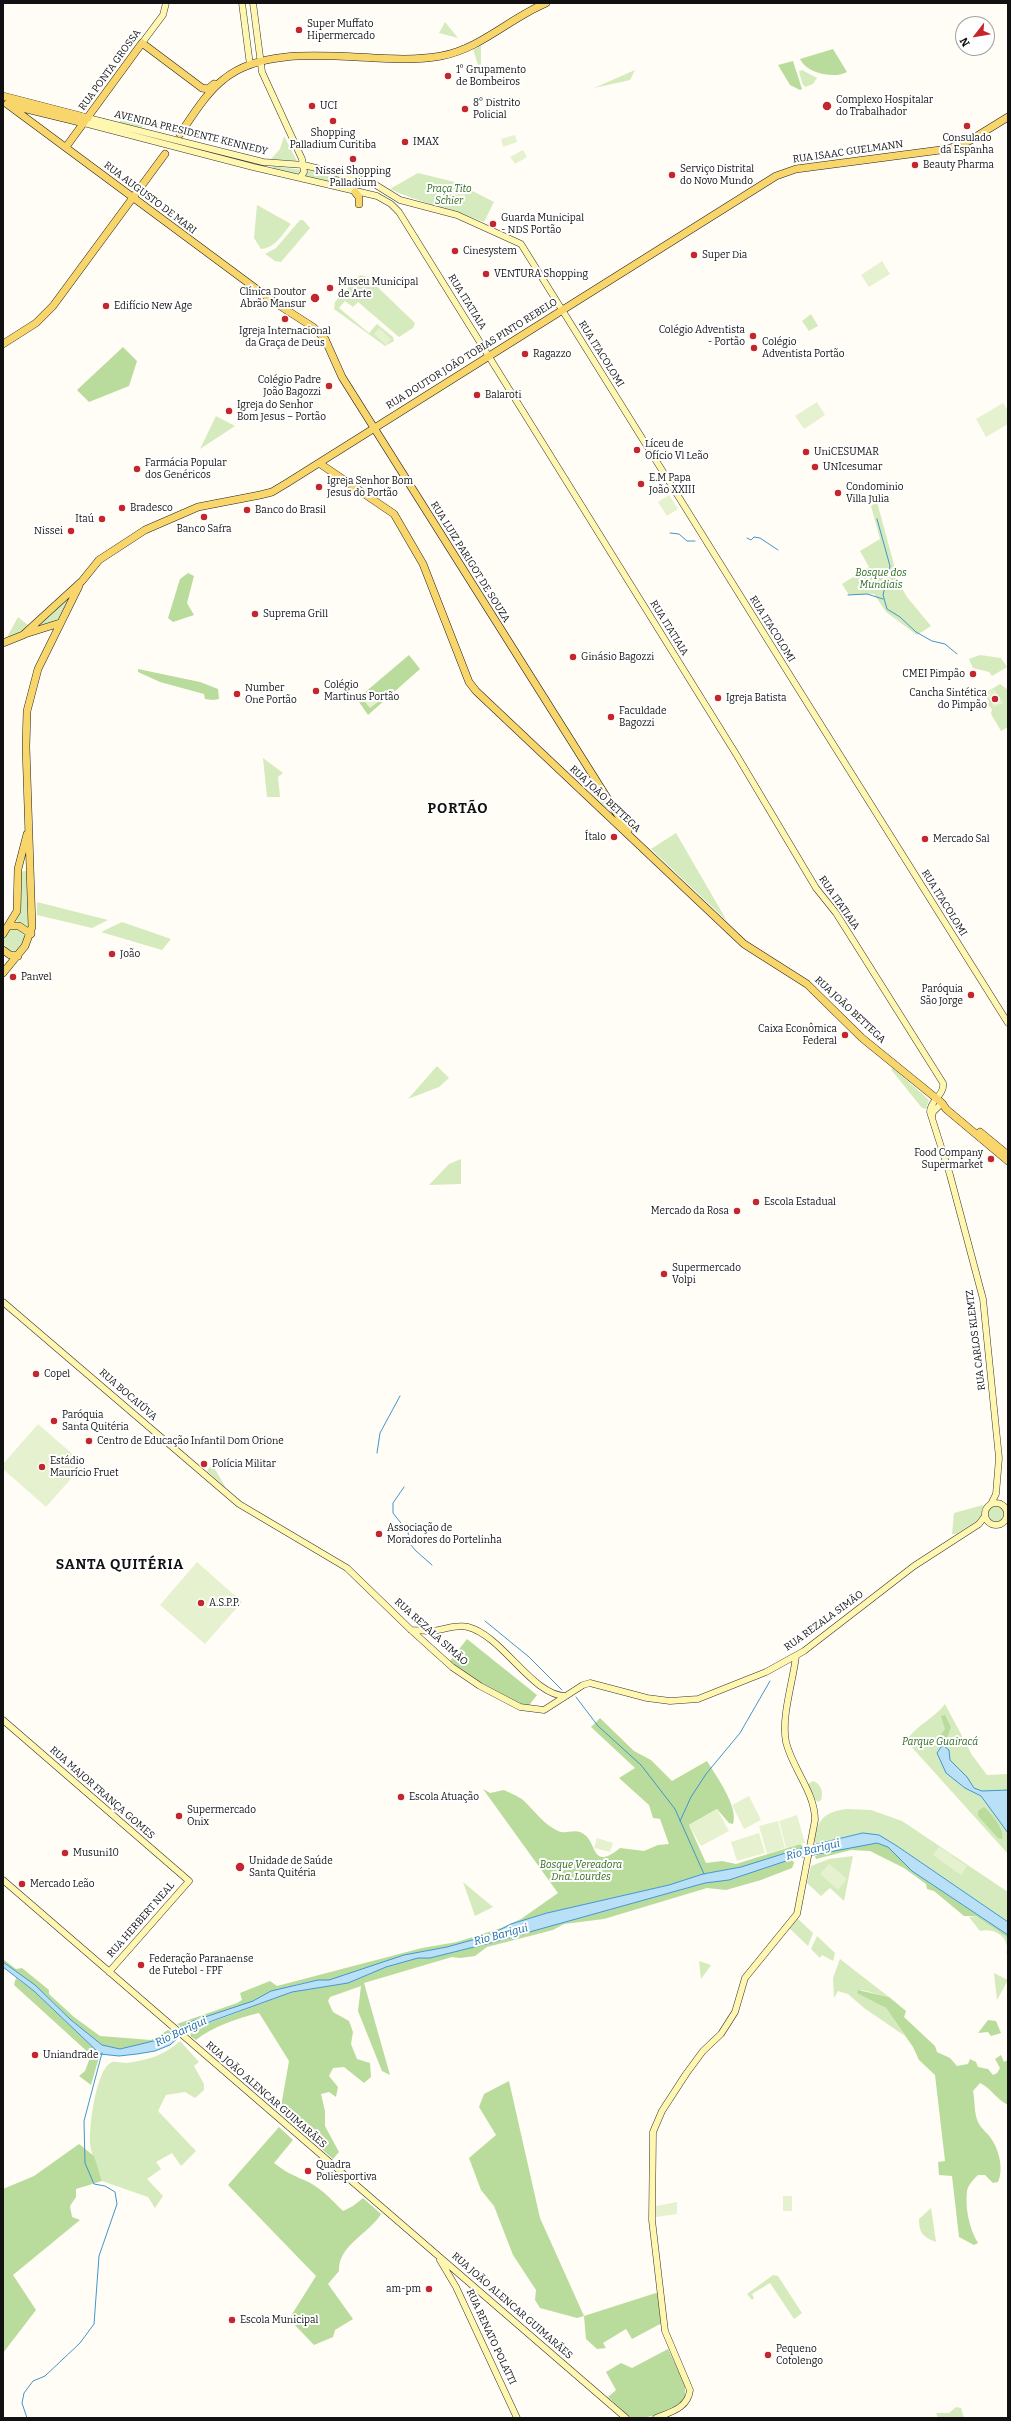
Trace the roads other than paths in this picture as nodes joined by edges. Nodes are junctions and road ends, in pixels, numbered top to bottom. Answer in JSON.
{"nodes":[{"id":1,"x":166,"y":3,"type":"edge"},
{"id":2,"x":242,"y":3,"type":"edge"},
{"id":3,"x":253,"y":3,"type":"edge"},
{"id":4,"x":546,"y":3,"type":"edge"},
{"id":5,"x":142,"y":44,"type":"junction"},
{"id":6,"x":260,"y":62,"type":"junction"},
{"id":7,"x":250,"y":65,"type":"junction"},
{"id":8,"x":219,"y":83,"type":"junction"},
{"id":9,"x":3,"y":96,"type":"edge"},
{"id":10,"x":5,"y":104,"type":"edge"},
{"id":11,"x":21,"y":107,"type":"junction"},
{"id":12,"x":1008,"y":118,"type":"edge"},
{"id":13,"x":86,"y":120,"type":"junction"},
{"id":14,"x":149,"y":125,"type":"dead end"},
{"id":15,"x":147,"y":132,"type":"junction"},
{"id":16,"x":180,"y":134,"type":"dead end"},
{"id":17,"x":141,"y":138,"type":"junction"},
{"id":18,"x":66,"y":147,"type":"junction"},
{"id":19,"x":165,"y":154,"type":"dead end"},
{"id":20,"x":304,"y":165,"type":"junction"},
{"id":21,"x":300,"y":178,"type":"junction"},
{"id":22,"x":355,"y":192,"type":"junction"},
{"id":23,"x":368,"y":194,"type":"joint"},
{"id":24,"x":133,"y":197,"type":"junction"},
{"id":25,"x":359,"y":204,"type":"dead end"},
{"id":26,"x":521,"y":244,"type":"joint"},
{"id":27,"x":636,"y":263,"type":"joint"},
{"id":28,"x":282,"y":307,"type":"joint"},
{"id":29,"x":562,"y":310,"type":"junction"},
{"id":30,"x":3,"y":344,"type":"edge"},
{"id":31,"x":488,"y":356,"type":"junction"},
{"id":32,"x":374,"y":428,"type":"junction"},
{"id":33,"x":319,"y":462,"type":"junction"},
{"id":34,"x":82,"y":580,"type":"junction"},
{"id":35,"x":60,"y":623,"type":"junction"},
{"id":36,"x":23,"y":635,"type":"junction"},
{"id":37,"x":3,"y":643,"type":"edge"},
{"id":38,"x":612,"y":806,"type":"junction"},
{"id":39,"x":603,"y":811,"type":"junction"},
{"id":40,"x":29,"y":827,"type":"junction"},
{"id":41,"x":633,"y":839,"type":"junction"},
{"id":42,"x":10,"y":926,"type":"junction"},
{"id":43,"x":3,"y":934,"type":"edge"},
{"id":44,"x":31,"y":934,"type":"junction"},
{"id":45,"x":3,"y":950,"type":"edge"},
{"id":46,"x":18,"y":956,"type":"junction"},
{"id":47,"x":3,"y":973,"type":"edge"},
{"id":48,"x":1008,"y":1023,"type":"edge"},
{"id":49,"x":944,"y":1085,"type":"joint"},
{"id":50,"x":939,"y":1100,"type":"junction"},
{"id":51,"x":1008,"y":1155,"type":"edge"},
{"id":52,"x":1008,"y":1161,"type":"edge"},
{"id":53,"x":3,"y":1302,"type":"edge"},
{"id":54,"x":996,"y":1494,"type":"junction"},
{"id":55,"x":999,"y":1503,"type":"junction"},
{"id":56,"x":239,"y":1504,"type":"joint"},
{"id":57,"x":991,"y":1504,"type":"junction"},
{"id":58,"x":1007,"y":1518,"type":"edge"},
{"id":59,"x":987,"y":1519,"type":"junction"},
{"id":60,"x":411,"y":1630,"type":"junction"},
{"id":61,"x":432,"y":1631,"type":"junction"},
{"id":62,"x":424,"y":1641,"type":"junction"},
{"id":63,"x":796,"y":1656,"type":"junction"},
{"id":64,"x":550,"y":1694,"type":"junction"},
{"id":65,"x":568,"y":1696,"type":"junction"},
{"id":66,"x":549,"y":1707,"type":"junction"},
{"id":67,"x":3,"y":1720,"type":"edge"},
{"id":68,"x":3,"y":1880,"type":"edge"},
{"id":69,"x":189,"y":1881,"type":"joint"},
{"id":70,"x":109,"y":1972,"type":"junction"},
{"id":71,"x":429,"y":2247,"type":"junction"},
{"id":72,"x":470,"y":2282,"type":"junction"},
{"id":73,"x":456,"y":2287,"type":"junction"},
{"id":74,"x":517,"y":2418,"type":"edge"},
{"id":75,"x":626,"y":2418,"type":"edge"},
{"id":76,"x":656,"y":2418,"type":"edge"}],
"edges":[{"from":1,"to":5,"type":"main road","name":"RUA PONTA GROSSA"},
{"from":2,"to":7,"type":"main road"},
{"from":3,"to":6,"type":"main road"},
{"from":4,"to":6,"type":"main road"},
{"from":5,"to":8,"type":"main road"},
{"from":5,"to":13,"type":"main road","name":"RUA PONTA GROSSA"},
{"from":6,"to":7,"type":"main road"},
{"from":6,"to":20,"type":"main road"},
{"from":7,"to":8,"type":"main road"},
{"from":8,"to":16,"type":"main road"},
{"from":9,"to":11,"type":"main road","name":"AVENIDA PRESIDENTE KENNEDY"},
{"from":10,"to":11,"type":"main road","name":"RUA AUGUSTO DE MARI"},
{"from":11,"to":13,"type":"main road","name":"AVENIDA PRESIDENTE KENNEDY"},
{"from":11,"to":18,"type":"main road","name":"RUA AUGUSTO DE MARI"},
{"from":12,"to":27,"type":"main road","name":"RUA ISAAC GUELMANN"},
{"from":13,"to":15,"type":"main road","name":"AVENIDA PRESIDENTE KENNEDY"},
{"from":13,"to":17,"type":"main road","name":"AVENIDA PRESIDENTE KENNEDY"},
{"from":13,"to":18,"type":"main road","name":"RUA PONTA GROSSA"},
{"from":14,"to":15,"type":"main road"},
{"from":15,"to":17,"type":"main road"},
{"from":15,"to":20,"type":"main road","name":"AVENIDA PRESIDENTE KENNEDY"},
{"from":17,"to":21,"type":"main road","name":"AVENIDA PRESIDENTE KENNEDY"},
{"from":18,"to":24,"type":"main road","name":"RUA AUGUSTO DE MARI"},
{"from":19,"to":24,"type":"main road"},
{"from":20,"to":21,"type":"main road"},
{"from":20,"to":26,"type":"main road","name":"AVENIDA PRESIDENTE KENNEDY"},
{"from":21,"to":22,"type":"main road","name":"AVENIDA PRESIDENTE KENNEDY"},
{"from":22,"to":23,"type":"main road","name":"AVENIDA PRESIDENTE KENNEDY"},
{"from":22,"to":25,"type":"main road"},
{"from":23,"to":31,"type":"main road","name":"RUA ITATIAIA"},
{"from":24,"to":28,"type":"main road","name":"RUA AUGUSTO DE MARI"},
{"from":24,"to":30,"type":"main road"},
{"from":26,"to":29,"type":"main road","name":"RUA ITACOLOMI"},
{"from":27,"to":29,"type":"main road","name":"RUA DOUTOR JOÃO TOBIAS PINTO REBELO"},
{"from":28,"to":32,"type":"main road","name":"RUA LUIZ PARIGOT DE SOUZA"},
{"from":29,"to":31,"type":"main road","name":"RUA DOUTOR JOÃO TOBIAS PINTO REBELO"},
{"from":29,"to":48,"type":"main road","name":"RUA ITACOLOMI"},
{"from":31,"to":32,"type":"main road","name":"RUA DOUTOR JOÃO TOBIAS PINTO REBELO"},
{"from":31,"to":49,"type":"main road","name":"RUA ITATIAIA"},
{"from":32,"to":33,"type":"main road","name":"RUA DOUTOR JOÃO TOBIAS PINTO REBELO"},
{"from":32,"to":38,"type":"main road","name":"RUA LUIZ PARIGOT DE SOUZA"},
{"from":33,"to":34,"type":"main road","name":"RUA DOUTOR JOÃO TOBIAS PINTO REBELO"},
{"from":33,"to":39,"type":"main road","name":"RUA JOÃO BETTEGA"},
{"from":34,"to":35,"type":"main road"},
{"from":34,"to":36,"type":"main road"},
{"from":35,"to":36,"type":"main road"},
{"from":35,"to":40,"type":"main road"},
{"from":36,"to":37,"type":"main road"},
{"from":38,"to":39,"type":"main road"},
{"from":38,"to":41,"type":"main road","name":"RUA LUIZ PARIGOT DE SOUZA"},
{"from":39,"to":41,"type":"main road","name":"RUA JOÃO BETTEGA"},
{"from":40,"to":42,"type":"main road"},
{"from":40,"to":44,"type":"main road"},
{"from":41,"to":50,"type":"main road","name":"RUA JOÃO BETTEGA"},
{"from":42,"to":43,"type":"main road"},
{"from":42,"to":44,"type":"main road"},
{"from":44,"to":46,"type":"main road"},
{"from":45,"to":46,"type":"main road"},
{"from":46,"to":47,"type":"main road"},
{"from":49,"to":50,"type":"main road","name":"RUA CARLOS KLEMTZ"},
{"from":50,"to":51,"type":"main road","name":"RUA JOÃO BETTEGA"},
{"from":50,"to":52,"type":"main road","name":"RUA JOÃO BETTEGA"},
{"from":50,"to":54,"type":"main road","name":"RUA CARLOS KLEMTZ"},
{"from":53,"to":56,"type":"main road","name":"RUA BOCAIÚVA"},
{"from":54,"to":55,"type":"main road","name":"RUA CARLOS KLEMTZ"},
{"from":54,"to":57,"type":"main road","name":"RUA CARLOS KLEMTZ"},
{"from":55,"to":57,"type":"main road"},
{"from":55,"to":58,"type":"main road"},
{"from":56,"to":60,"type":"main road","name":"RUA REZALA SIMÃO"},
{"from":57,"to":59,"type":"main road"},
{"from":58,"to":59,"type":"main road"},
{"from":59,"to":63,"type":"main road","name":"RUA REZALA SIMÃO"},
{"from":60,"to":61,"type":"main road"},
{"from":60,"to":62,"type":"main road","name":"RUA REZALA SIMÃO"},
{"from":61,"to":62,"type":"main road"},
{"from":61,"to":64,"type":"main road"},
{"from":62,"to":66,"type":"main road","name":"RUA REZALA SIMÃO"},
{"from":63,"to":65,"type":"main road","name":"RUA REZALA SIMÃO"},
{"from":63,"to":76,"type":"main road"},
{"from":64,"to":65,"type":"main road"},
{"from":64,"to":66,"type":"main road"},
{"from":65,"to":66,"type":"main road","name":"RUA REZALA SIMÃO"},
{"from":67,"to":69,"type":"main road","name":"RUA MAJOR FRANÇA GOMES"},
{"from":68,"to":70,"type":"main road","name":"RUA JOÃO ALENCAR GUIMARÃES"},
{"from":69,"to":70,"type":"main road","name":"RUA HERBERT NEAL"},
{"from":70,"to":71,"type":"main road","name":"RUA JOÃO ALENCAR GUIMARÃES"},
{"from":71,"to":72,"type":"main road","name":"RUA JOÃO ALENCAR GUIMARÃES"},
{"from":71,"to":73,"type":"main road","name":"RUA RENATO POLATTI"},
{"from":72,"to":73,"type":"main road"},
{"from":72,"to":75,"type":"main road","name":"RUA JOÃO ALENCAR GUIMARÃES"},
{"from":73,"to":74,"type":"main road","name":"RUA RENATO POLATTI"}]}
